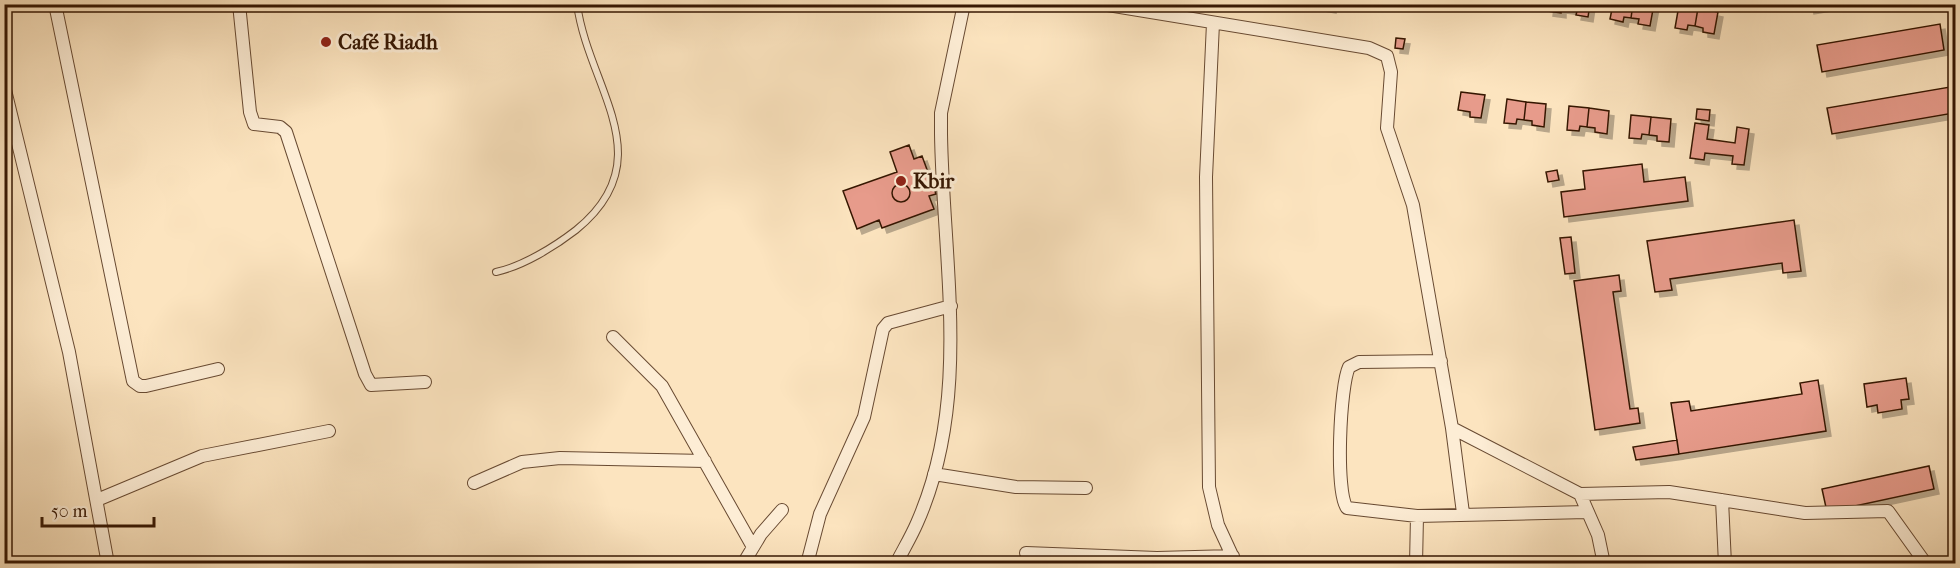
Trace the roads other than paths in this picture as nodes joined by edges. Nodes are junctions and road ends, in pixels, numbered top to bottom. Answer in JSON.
{"nodes":[{"id":1,"x":55,"y":4,"type":"edge"},
{"id":2,"x":238,"y":4,"type":"edge"},
{"id":3,"x":577,"y":4,"type":"edge"},
{"id":4,"x":964,"y":4,"type":"edge"},
{"id":5,"x":1102,"y":4,"type":"edge"},
{"id":6,"x":1213,"y":23,"type":"junction"},
{"id":7,"x":4,"y":86,"type":"edge"},
{"id":8,"x":496,"y":272,"type":"dead end"},
{"id":9,"x":951,"y":306,"type":"junction"},
{"id":10,"x":613,"y":337,"type":"dead end"},
{"id":11,"x":1441,"y":361,"type":"junction"},
{"id":12,"x":218,"y":369,"type":"dead end"},
{"id":13,"x":425,"y":382,"type":"dead end"},
{"id":14,"x":1452,"y":428,"type":"junction"},
{"id":15,"x":329,"y":431,"type":"dead end"},
{"id":16,"x":705,"y":462,"type":"junction"},
{"id":17,"x":934,"y":474,"type":"junction"},
{"id":18,"x":474,"y":483,"type":"dead end"},
{"id":19,"x":1086,"y":488,"type":"dead end"},
{"id":20,"x":1580,"y":494,"type":"junction"},
{"id":21,"x":97,"y":500,"type":"junction"},
{"id":22,"x":1722,"y":500,"type":"junction"},
{"id":23,"x":782,"y":510,"type":"dead end"},
{"id":24,"x":1587,"y":512,"type":"junction"},
{"id":25,"x":1463,"y":513,"type":"junction"},
{"id":26,"x":1417,"y":516,"type":"junction"},
{"id":27,"x":753,"y":548,"type":"junction"},
{"id":28,"x":1026,"y":553,"type":"dead end"},
{"id":29,"x":1234,"y":560,"type":"edge"},
{"id":30,"x":1156,"y":561,"type":"edge"},
{"id":31,"x":108,"y":564,"type":"edge"},
{"id":32,"x":743,"y":564,"type":"edge"},
{"id":33,"x":807,"y":564,"type":"edge"},
{"id":34,"x":896,"y":564,"type":"edge"},
{"id":35,"x":1416,"y":564,"type":"edge"},
{"id":36,"x":1604,"y":564,"type":"edge"},
{"id":37,"x":1725,"y":564,"type":"edge"},
{"id":38,"x":1926,"y":564,"type":"edge"}],
"edges":[{"from":1,"to":12,"type":"street"},
{"from":2,"to":13,"type":"street"},
{"from":3,"to":8,"type":"lane"},
{"from":4,"to":9,"type":"street"},
{"from":5,"to":6,"type":"street"},
{"from":6,"to":11,"type":"street"},
{"from":6,"to":29,"type":"street"},
{"from":7,"to":21,"type":"street"},
{"from":9,"to":17,"type":"street"},
{"from":9,"to":33,"type":"street"},
{"from":10,"to":16,"type":"street"},
{"from":11,"to":14,"type":"street"},
{"from":11,"to":26,"type":"street"},
{"from":14,"to":20,"type":"street"},
{"from":14,"to":25,"type":"street"},
{"from":15,"to":21,"type":"street"},
{"from":16,"to":18,"type":"street"},
{"from":16,"to":27,"type":"street"},
{"from":17,"to":19,"type":"street"},
{"from":17,"to":34,"type":"street"},
{"from":20,"to":22,"type":"street"},
{"from":20,"to":24,"type":"street"},
{"from":21,"to":31,"type":"street"},
{"from":22,"to":37,"type":"street"},
{"from":22,"to":38,"type":"street"},
{"from":23,"to":27,"type":"street"},
{"from":24,"to":25,"type":"street"},
{"from":24,"to":36,"type":"street"},
{"from":25,"to":26,"type":"street"},
{"from":26,"to":35,"type":"street"},
{"from":27,"to":32,"type":"street"},
{"from":28,"to":30,"type":"street"},
{"from":29,"to":30,"type":"street"}]}
